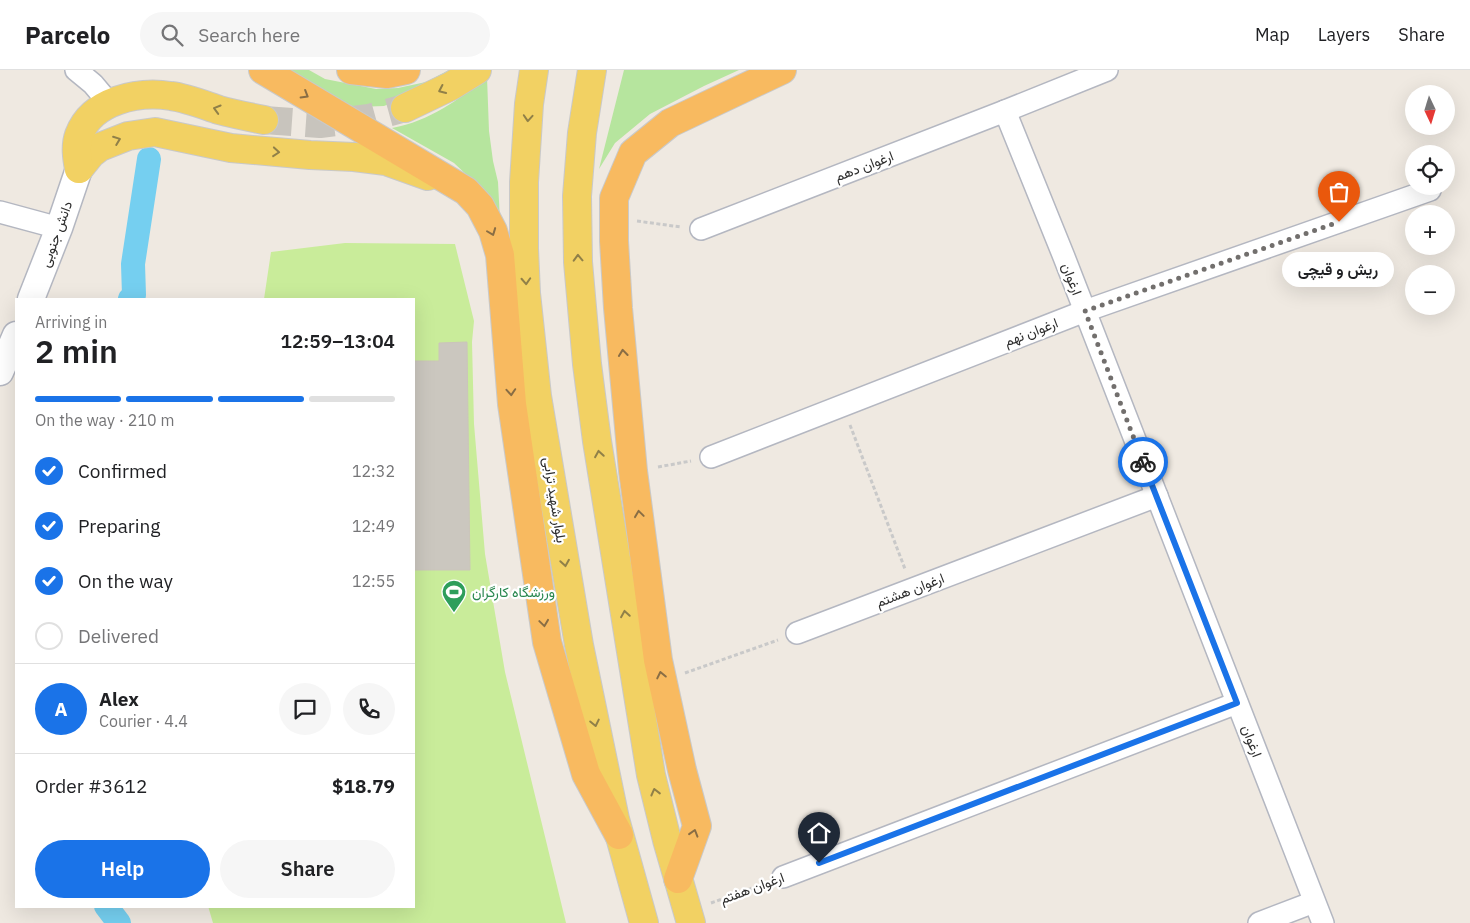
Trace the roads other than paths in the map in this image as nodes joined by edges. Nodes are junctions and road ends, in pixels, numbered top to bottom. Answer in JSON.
{"nodes":[{"id":1,"x":76,"y":70,"type":"edge"},
{"id":2,"x":263,"y":70,"type":"edge"},
{"id":3,"x":351,"y":70,"type":"edge"},
{"id":4,"x":406,"y":70,"type":"edge"},
{"id":5,"x":477,"y":70,"type":"edge"},
{"id":6,"x":534,"y":70,"type":"edge"},
{"id":7,"x":592,"y":70,"type":"edge"},
{"id":8,"x":782,"y":70,"type":"edge"},
{"id":9,"x":1107,"y":70,"type":"edge"},
{"id":10,"x":109,"y":103,"type":"junction"},
{"id":11,"x":405,"y":108,"type":"tunnel mouth"},
{"id":12,"x":1005,"y":111,"type":"junction"},
{"id":13,"x":264,"y":120,"type":"tunnel mouth"},
{"id":14,"x":79,"y":169,"type":"junction"},
{"id":15,"x":466,"y":192,"type":"junction"},
{"id":16,"x":1416,"y":195,"type":"edge"},
{"id":17,"x":0,"y":212,"type":"edge"},
{"id":18,"x":59,"y":228,"type":"junction"},
{"id":19,"x":701,"y":229,"type":"road end"},
{"id":20,"x":31,"y":298,"type":"edge"},
{"id":21,"x":1085,"y":311,"type":"junction"},
{"id":22,"x":15,"y":337,"type":"edge"},
{"id":23,"x":0,"y":372,"type":"edge"},
{"id":24,"x":711,"y":457,"type":"road end"},
{"id":25,"x":1157,"y":496,"type":"junction"},
{"id":26,"x":797,"y":633,"type":"road end"},
{"id":27,"x":1237,"y":703,"type":"junction"},
{"id":28,"x":620,"y":835,"type":"junction"},
{"id":29,"x":783,"y":877,"type":"road end"},
{"id":30,"x":678,"y":879,"type":"junction"},
{"id":31,"x":1314,"y":902,"type":"junction"},
{"id":32,"x":689,"y":918,"type":"edge"},
{"id":33,"x":644,"y":923,"type":"edge"},
{"id":34,"x":1259,"y":923,"type":"edge"},
{"id":35,"x":1323,"y":923,"type":"edge"}],
"edges":[{"from":1,"to":10,"type":"street"},
{"from":2,"to":15,"type":"highway","one_way":true},
{"from":3,"to":4,"type":"highway"},
{"from":5,"to":11,"type":"main road","one_way":true},
{"from":6,"to":28,"type":"main road","name":"بلوار شهید ترابی","one_way":true},
{"from":30,"to":7,"type":"main road","one_way":true},
{"from":30,"to":8,"type":"highway","one_way":true},
{"from":9,"to":12,"type":"street","name":"ارغوان دهم"},
{"from":13,"to":10,"type":"main road","one_way":true},
{"from":10,"to":14,"type":"main road"},
{"from":12,"to":19,"type":"street","name":"ارغوان دهم"},
{"from":12,"to":21,"type":"street","name":"ارغوان"},
{"from":14,"to":15,"type":"main road","one_way":true},
{"from":14,"to":18,"type":"street","name":"دانش جنوبی"},
{"from":15,"to":28,"type":"highway","one_way":true},
{"from":16,"to":21,"type":"street","name":"ارغوان نهم"},
{"from":17,"to":18,"type":"street"},
{"from":18,"to":20,"type":"street","name":"دانش جنوبی"},
{"from":21,"to":24,"type":"street","name":"ارغوان نهم"},
{"from":21,"to":25,"type":"street","name":"ارغوان"},
{"from":22,"to":23,"type":"street"},
{"from":25,"to":26,"type":"street","name":"ارغوان هشتم"},
{"from":25,"to":27,"type":"street","name":"ارغوان"},
{"from":27,"to":29,"type":"street","name":"ارغوان هفتم"},
{"from":27,"to":31,"type":"street","name":"ارغوان"},
{"from":28,"to":33,"type":"main road","name":"بلوار شهید ترابی"},
{"from":30,"to":32,"type":"main road"},
{"from":31,"to":34,"type":"street"},
{"from":31,"to":35,"type":"street","name":"ارغوان"}]}
